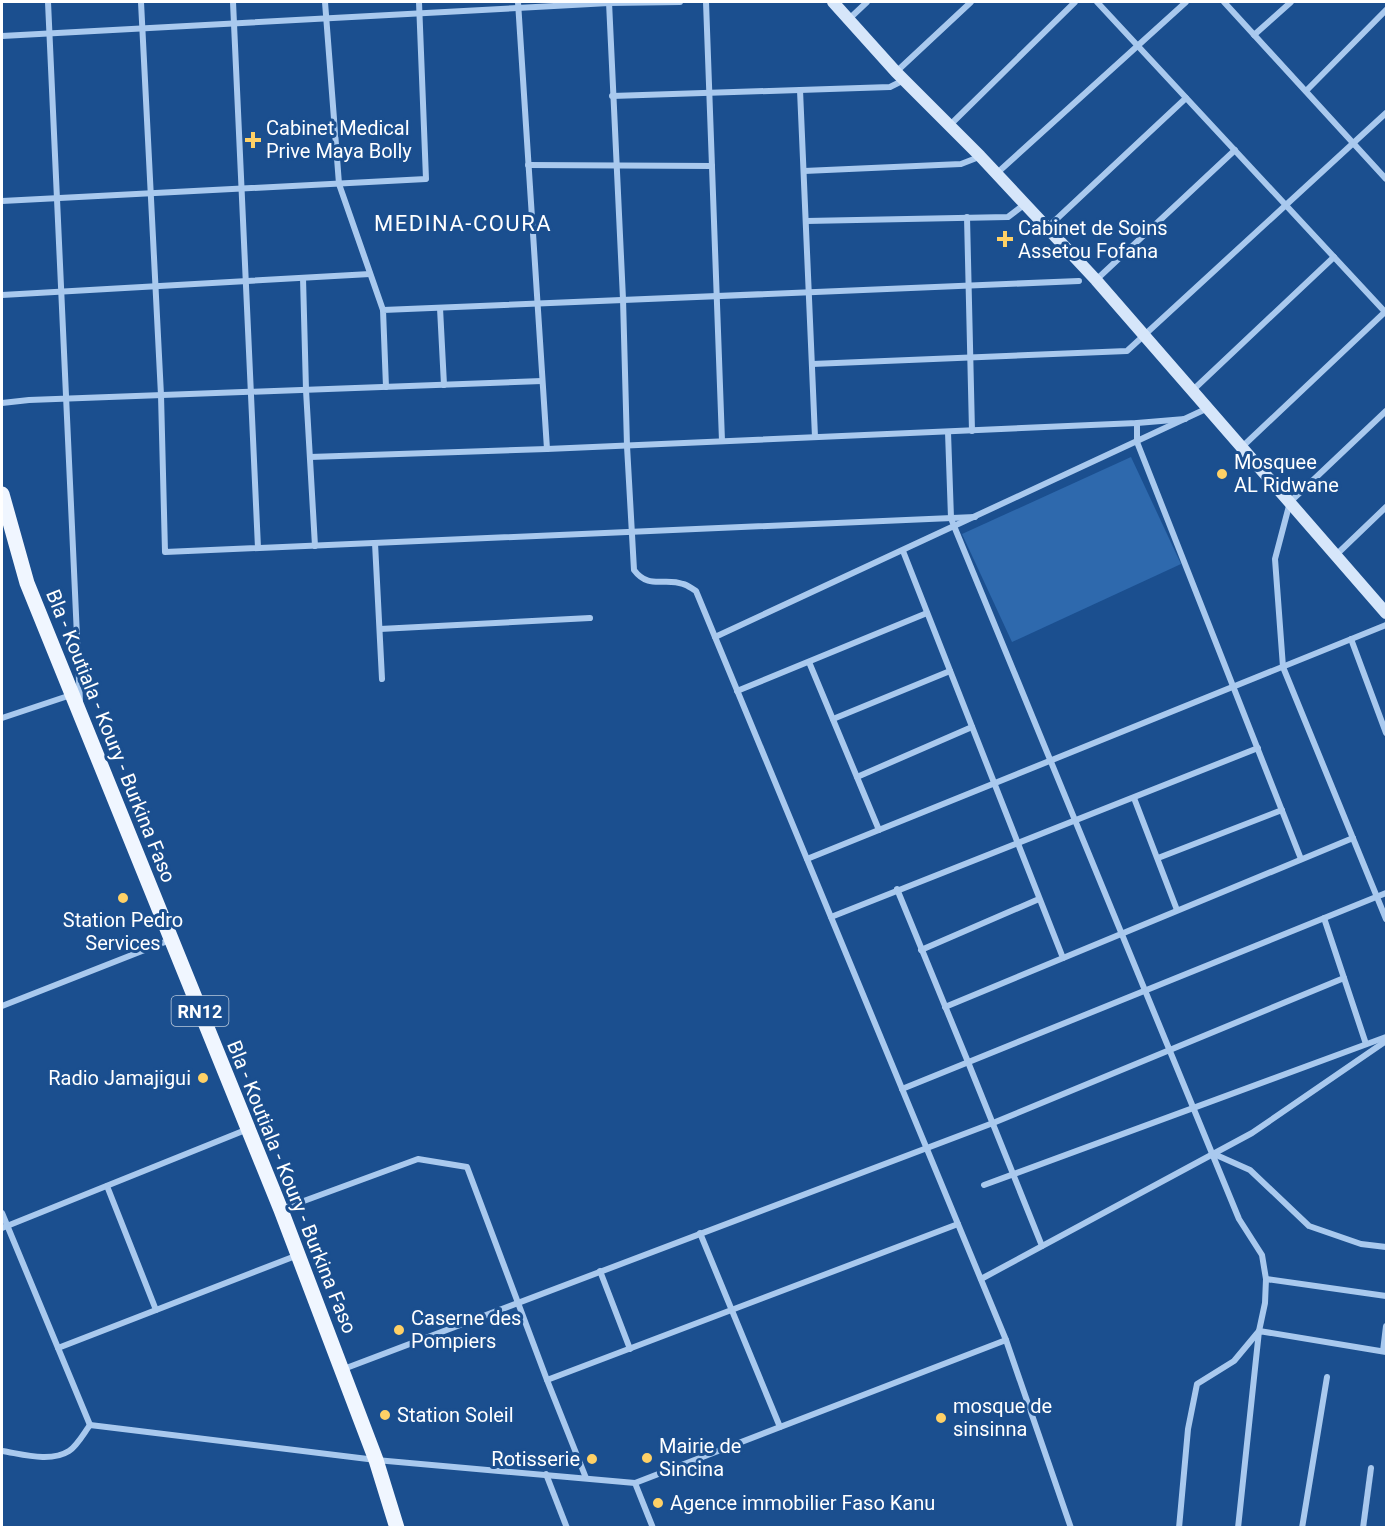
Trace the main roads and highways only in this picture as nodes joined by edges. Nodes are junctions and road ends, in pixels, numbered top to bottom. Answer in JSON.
{"nodes":[{"id":1,"x":2,"y":494,"type":"edge"},
{"id":2,"x":397,"y":1527,"type":"edge"}],
"edges":[{"from":1,"to":2,"type":"main road","name":"Bla - Koutiala - Koury - Burkina Faso","number":"RN12"}]}
